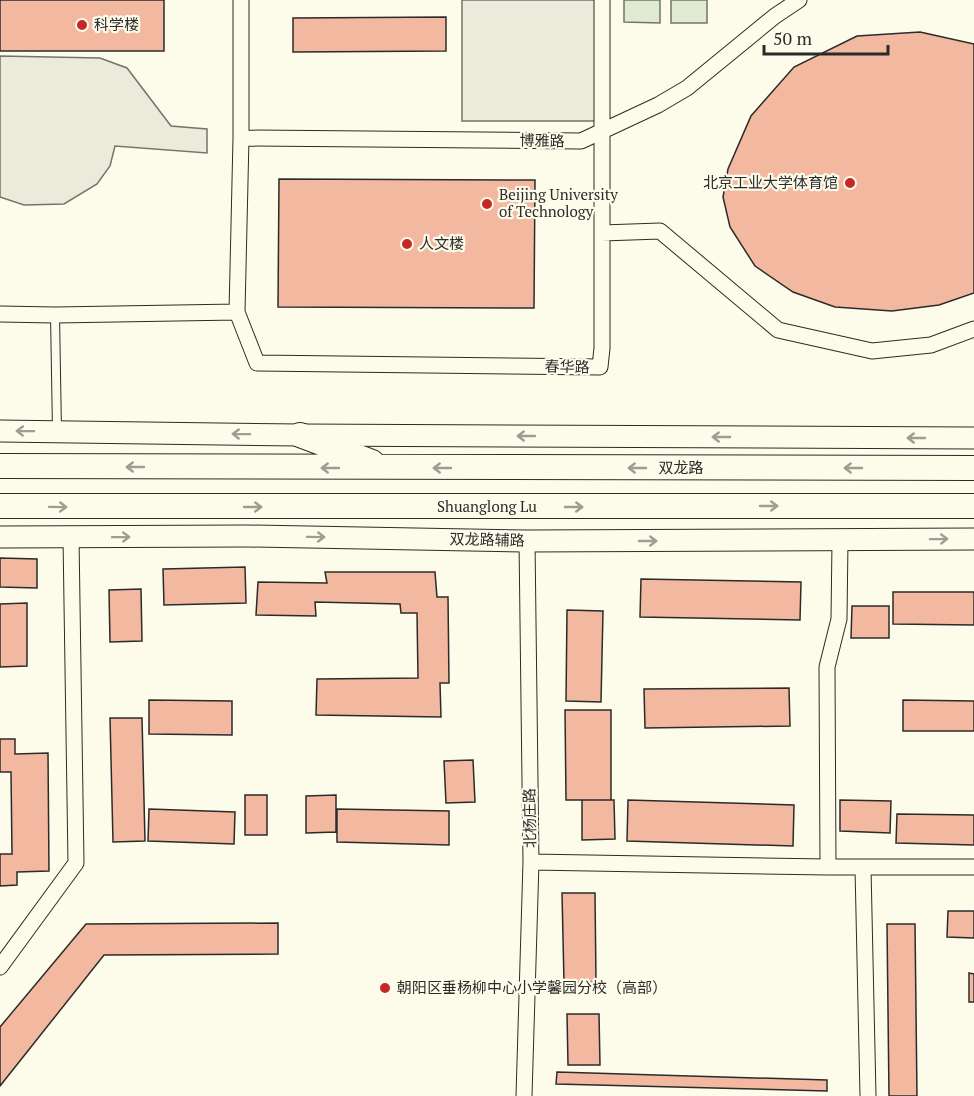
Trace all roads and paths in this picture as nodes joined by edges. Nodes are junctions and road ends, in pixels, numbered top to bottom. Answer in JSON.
{"nodes":[{"id":1,"x":241,"y":0,"type":"edge"},
{"id":2,"x":602,"y":0,"type":"edge"},
{"id":3,"x":799,"y":0,"type":"edge"},
{"id":4,"x":602,"y":130,"type":"junction"},
{"id":5,"x":241,"y":138,"type":"junction"},
{"id":6,"x":602,"y":233,"type":"junction"},
{"id":7,"x":237,"y":312,"type":"junction"},
{"id":8,"x":0,"y":314,"type":"edge"},
{"id":9,"x":55,"y":315,"type":"junction"},
{"id":10,"x":974,"y":329,"type":"edge"},
{"id":11,"x":0,"y":431,"type":"edge"},
{"id":12,"x":57,"y":431,"type":"junction"},
{"id":13,"x":300,"y":435,"type":"junction"},
{"id":14,"x":974,"y":438,"type":"edge"},
{"id":15,"x":0,"y":466,"type":"edge"},
{"id":16,"x":388,"y":468,"type":"junction"},
{"id":17,"x":974,"y":468,"type":"edge"},
{"id":18,"x":0,"y":506,"type":"edge"},
{"id":19,"x":974,"y":506,"type":"edge"},
{"id":20,"x":0,"y":537,"type":"edge"},
{"id":21,"x":71,"y":538,"type":"junction"},
{"id":22,"x":974,"y":539,"type":"edge"},
{"id":23,"x":527,"y":540,"type":"junction"},
{"id":24,"x":840,"y":540,"type":"junction"},
{"id":25,"x":531,"y":862,"type":"junction"},
{"id":26,"x":828,"y":867,"type":"junction"},
{"id":27,"x":974,"y":867,"type":"edge"},
{"id":28,"x":863,"y":868,"type":"junction"},
{"id":29,"x":0,"y":967,"type":"edge"},
{"id":30,"x":525,"y":1096,"type":"edge"},
{"id":31,"x":868,"y":1096,"type":"edge"}],
"edges":[{"from":1,"to":5,"type":"street"},
{"from":2,"to":4,"type":"street","name":"春华路"},
{"from":3,"to":4,"type":"street","name":"博雅路"},
{"from":4,"to":5,"type":"street","name":"博雅路"},
{"from":4,"to":6,"type":"street","name":"春华路"},
{"from":5,"to":7,"type":"street"},
{"from":6,"to":7,"type":"street","name":"春华路"},
{"from":6,"to":10,"type":"street"},
{"from":7,"to":9,"type":"street"},
{"from":8,"to":9,"type":"street"},
{"from":9,"to":12,"type":"lane"},
{"from":12,"to":11,"type":"main road","one_way":true},
{"from":13,"to":12,"type":"main road","one_way":true},
{"from":14,"to":13,"type":"main road","one_way":true},
{"from":13,"to":16,"type":"main road"},
{"from":16,"to":15,"type":"main road","one_way":true},
{"from":17,"to":16,"type":"main road","name":"双龙路","one_way":true},
{"from":18,"to":19,"type":"main road","name":"Shuanglong Lu","one_way":true},
{"from":20,"to":21,"type":"main road","name":"双龙路辅路"},
{"from":21,"to":23,"type":"main road","name":"双龙路辅路","one_way":true},
{"from":21,"to":29,"type":"street"},
{"from":24,"to":22,"type":"main road","name":"双龙路辅路","one_way":true},
{"from":23,"to":24,"type":"main road","name":"双龙路辅路","one_way":true},
{"from":23,"to":25,"type":"street","name":"北杨庄路"},
{"from":24,"to":26,"type":"street"},
{"from":25,"to":26,"type":"street"},
{"from":25,"to":30,"type":"street","name":"北杨庄路"},
{"from":26,"to":28,"type":"street"},
{"from":27,"to":28,"type":"street"},
{"from":28,"to":31,"type":"street"}]}
